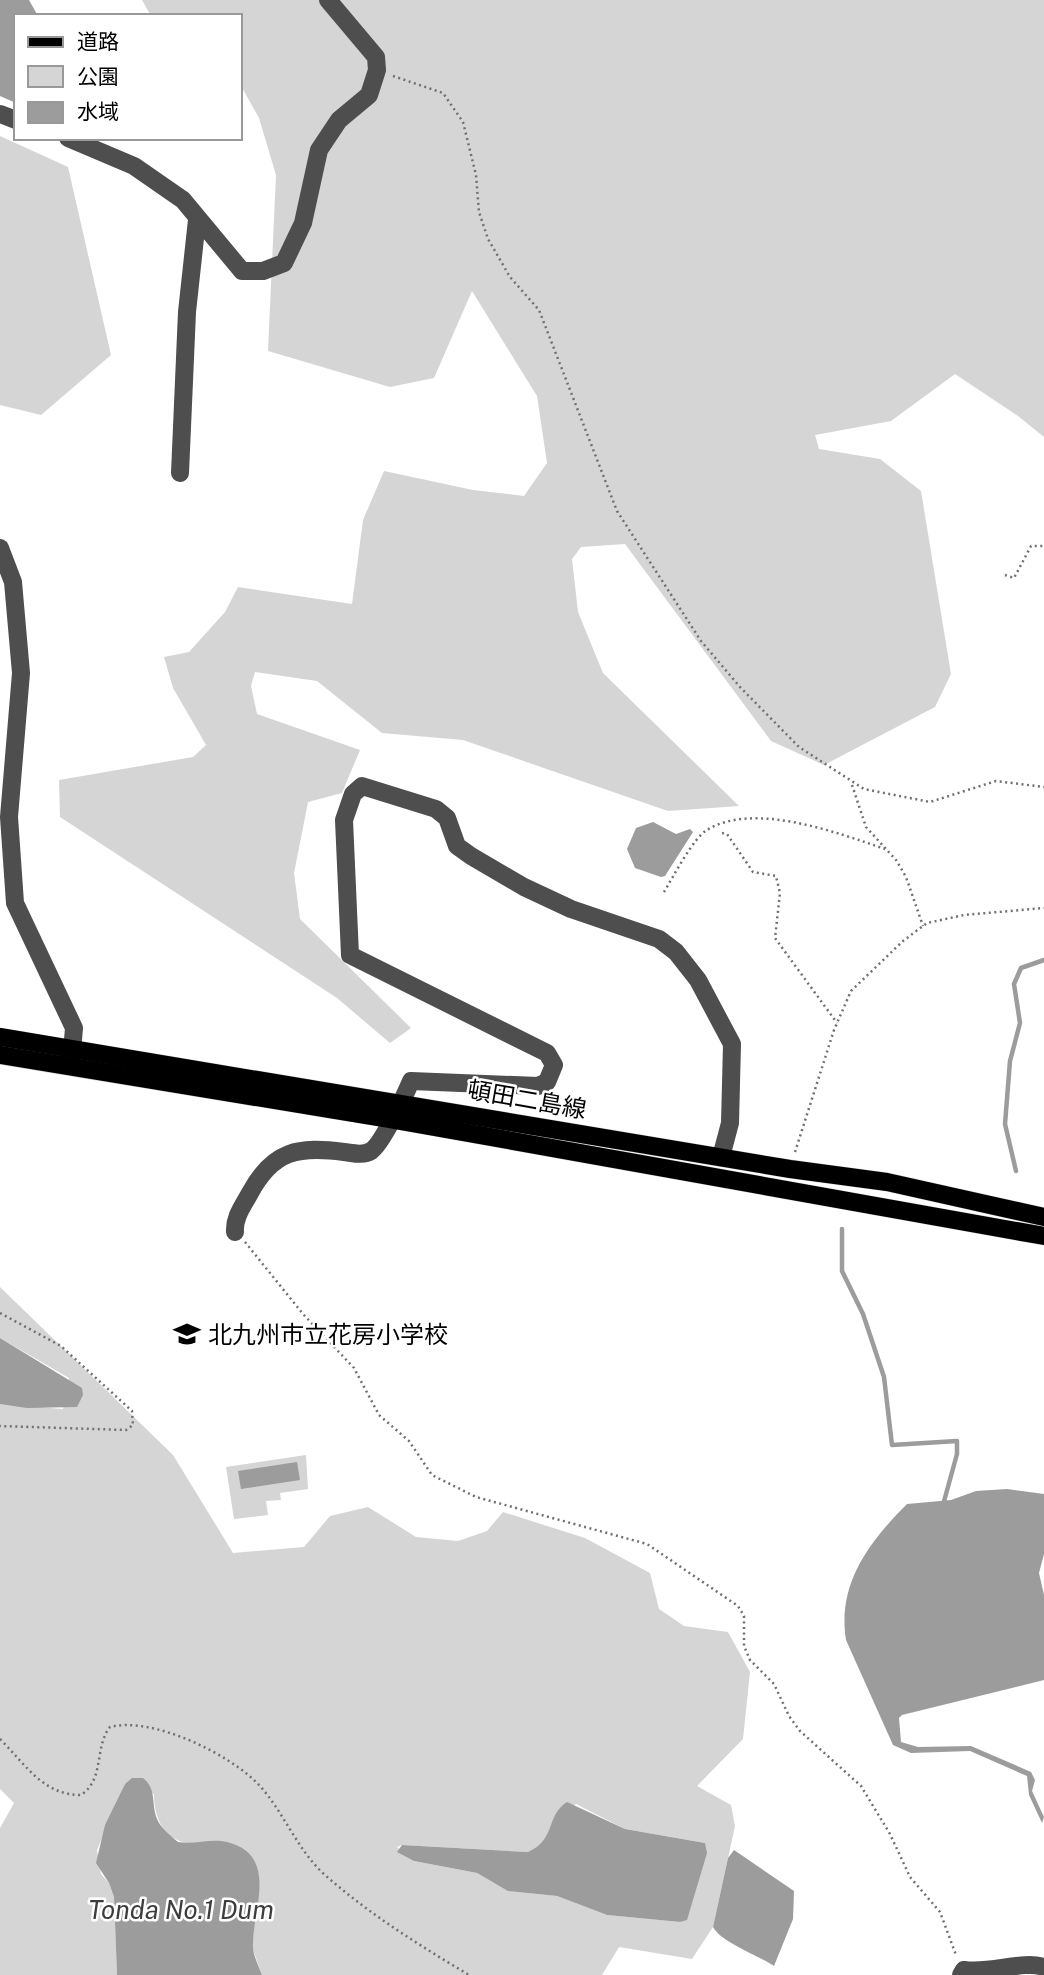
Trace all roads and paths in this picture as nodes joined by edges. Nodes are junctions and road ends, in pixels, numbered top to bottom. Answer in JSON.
{"nodes":[{"id":1,"x":327,"y":0,"type":"edge"},
{"id":2,"x":377,"y":70,"type":"junction"},
{"id":3,"x":73,"y":140,"type":"edge"},
{"id":4,"x":197,"y":220,"type":"junction"},
{"id":5,"x":180,"y":473,"type":"dead end"},
{"id":6,"x":1044,"y":546,"type":"edge"},
{"id":7,"x":0,"y":548,"type":"edge"},
{"id":8,"x":1005,"y":575,"type":"dead end"},
{"id":9,"x":851,"y":782,"type":"junction"},
{"id":10,"x":1044,"y":787,"type":"edge"},
{"id":11,"x":5,"y":817,"type":"edge"},
{"id":12,"x":722,"y":833,"type":"dead end"},
{"id":13,"x":885,"y":849,"type":"junction"},
{"id":14,"x":664,"y":891,"type":"dead end"},
{"id":15,"x":1044,"y":908,"type":"edge"},
{"id":16,"x":923,"y":926,"type":"junction"},
{"id":17,"x":837,"y":1023,"type":"junction"},
{"id":18,"x":0,"y":1037,"type":"edge"},
{"id":19,"x":72,"y":1048,"type":"junction"},
{"id":20,"x":0,"y":1055,"type":"edge"},
{"id":21,"x":71,"y":1067,"type":"junction"},
{"id":22,"x":402,"y":1102,"type":"junction"},
{"id":23,"x":390,"y":1119,"type":"junction"},
{"id":24,"x":721,"y":1157,"type":"junction"},
{"id":25,"x":790,"y":1169,"type":"junction"},
{"id":26,"x":1044,"y":1217,"type":"edge"},
{"id":27,"x":235,"y":1232,"type":"joint"},
{"id":28,"x":1044,"y":1236,"type":"edge"},
{"id":29,"x":0,"y":1312,"type":"edge"},
{"id":30,"x":0,"y":1426,"type":"edge"},
{"id":31,"x":0,"y":1739,"type":"edge"},
{"id":32,"x":1044,"y":1967,"type":"edge"},
{"id":33,"x":962,"y":1973,"type":"edge"},
{"id":34,"x":469,"y":1975,"type":"edge"}],
"edges":[{"from":1,"to":2,"type":"street"},
{"from":2,"to":4,"type":"street"},
{"from":2,"to":9,"type":"path"},
{"from":3,"to":4,"type":"street"},
{"from":4,"to":5,"type":"street"},
{"from":6,"to":8,"type":"path"},
{"from":7,"to":11,"type":"street"},
{"from":9,"to":10,"type":"path"},
{"from":9,"to":13,"type":"path"},
{"from":11,"to":19,"type":"street"},
{"from":12,"to":17,"type":"path"},
{"from":13,"to":14,"type":"path"},
{"from":13,"to":16,"type":"path"},
{"from":15,"to":16,"type":"path"},
{"from":16,"to":17,"type":"path"},
{"from":17,"to":25,"type":"path"},
{"from":18,"to":19,"type":"main road","name":"頓田二島線"},
{"from":19,"to":21,"type":"street"},
{"from":19,"to":22,"type":"main road","name":"頓田二島線"},
{"from":20,"to":21,"type":"main road","name":"頓田二島線"},
{"from":21,"to":23,"type":"main road","name":"頓田二島線"},
{"from":22,"to":23,"type":"street"},
{"from":22,"to":24,"type":"main road","name":"頓田二島線"},
{"from":22,"to":24,"type":"street"},
{"from":23,"to":27,"type":"street"},
{"from":23,"to":28,"type":"main road","name":"頓田二島線"},
{"from":24,"to":25,"type":"main road","name":"頓田二島線"},
{"from":25,"to":26,"type":"main road","name":"頓田二島線"},
{"from":27,"to":33,"type":"path"},
{"from":29,"to":30,"type":"path"},
{"from":31,"to":34,"type":"path"},
{"from":32,"to":33,"type":"street"}]}
